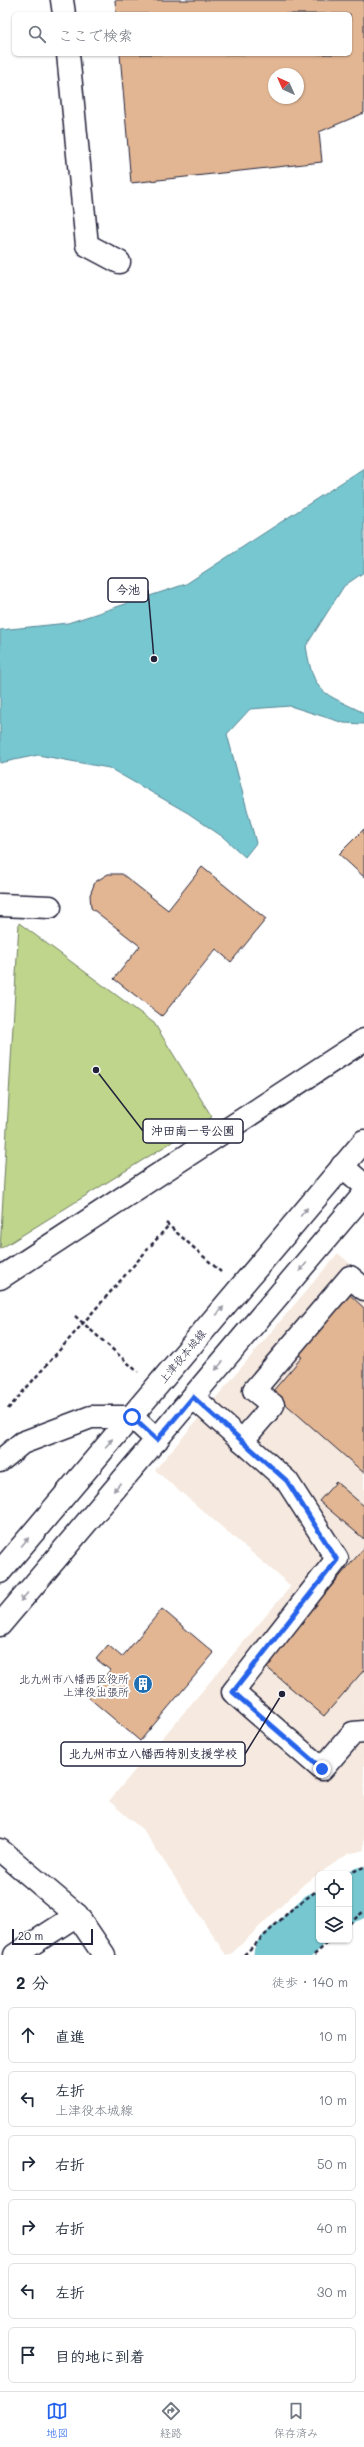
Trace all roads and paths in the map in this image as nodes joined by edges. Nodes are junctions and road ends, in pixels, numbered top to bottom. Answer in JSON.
{"nodes":[{"id":1,"x":62,"y":0,"type":"edge"},
{"id":2,"x":64,"y":12,"type":"edge"},
{"id":3,"x":68,"y":56,"type":"edge"},
{"id":4,"x":119,"y":262,"type":"dead end"},
{"id":5,"x":0,"y":905,"type":"edge"},
{"id":6,"x":50,"y":907,"type":"dead end"},
{"id":7,"x":364,"y":1040,"type":"edge"},
{"id":8,"x":364,"y":1141,"type":"edge"},
{"id":9,"x":342,"y":1166,"type":"junction"},
{"id":10,"x":364,"y":1185,"type":"edge"},
{"id":11,"x":364,"y":1194,"type":"edge"},
{"id":12,"x":166,"y":1223,"type":"dead end"},
{"id":13,"x":169,"y":1226,"type":"junction"},
{"id":14,"x":222,"y":1273,"type":"dead end"},
{"id":15,"x":0,"y":1278,"type":"edge"},
{"id":16,"x":364,"y":1289,"type":"edge"},
{"id":17,"x":76,"y":1316,"type":"dead end"},
{"id":18,"x":83,"y":1323,"type":"junction"},
{"id":19,"x":138,"y":1372,"type":"dead end"},
{"id":20,"x":193,"y":1397,"type":"junction"},
{"id":21,"x":8,"y":1409,"type":"dead end"},
{"id":22,"x":132,"y":1417,"type":"junction"},
{"id":23,"x":157,"y":1440,"type":"junction"},
{"id":24,"x":242,"y":1441,"type":"junction"},
{"id":25,"x":0,"y":1460,"type":"edge"},
{"id":26,"x":0,"y":1572,"type":"edge"},
{"id":27,"x":0,"y":1624,"type":"edge"},
{"id":28,"x":364,"y":1732,"type":"edge"},
{"id":29,"x":0,"y":1850,"type":"edge"},
{"id":30,"x":364,"y":1867,"type":"edge"},
{"id":31,"x":352,"y":1872,"type":"edge"},
{"id":32,"x":316,"y":1892,"type":"edge"},
{"id":33,"x":364,"y":1911,"type":"edge"},
{"id":34,"x":76,"y":1915,"type":"junction"},
{"id":35,"x":352,"y":1921,"type":"edge"},
{"id":36,"x":328,"y":1943,"type":"edge"},
{"id":37,"x":15,"y":1955,"type":"edge"},
{"id":38,"x":104,"y":1955,"type":"edge"},
{"id":39,"x":244,"y":1955,"type":"edge"},
{"id":40,"x":314,"y":1955,"type":"edge"}],
"edges":[{"from":1,"to":2,"type":"street"},
{"from":3,"to":4,"type":"street"},
{"from":5,"to":6,"type":"street"},
{"from":7,"to":15,"type":"street"},
{"from":8,"to":9,"type":"street","name":"上津役本城線"},
{"from":9,"to":10,"type":"street"},
{"from":22,"to":9,"type":"street","name":"上津役本城線","one_way":true},
{"from":11,"to":20,"type":"street","one_way":true},
{"from":12,"to":13,"type":"path"},
{"from":13,"to":14,"type":"path"},
{"from":13,"to":18,"type":"path"},
{"from":16,"to":24,"type":"street"},
{"from":17,"to":18,"type":"path"},
{"from":18,"to":19,"type":"path"},
{"from":18,"to":21,"type":"path"},
{"from":20,"to":23,"type":"street"},
{"from":20,"to":24,"type":"street"},
{"from":22,"to":23,"type":"street"},
{"from":22,"to":25,"type":"street"},
{"from":26,"to":22,"type":"street","name":"上津役本城線","one_way":true},
{"from":23,"to":27,"type":"street","one_way":true},
{"from":24,"to":28,"type":"street"},
{"from":29,"to":34,"type":"street"},
{"from":30,"to":31,"type":"path"},
{"from":32,"to":39,"type":"path"},
{"from":33,"to":35,"type":"path"},
{"from":34,"to":37,"type":"street"},
{"from":34,"to":38,"type":"street"},
{"from":36,"to":40,"type":"path"}]}
